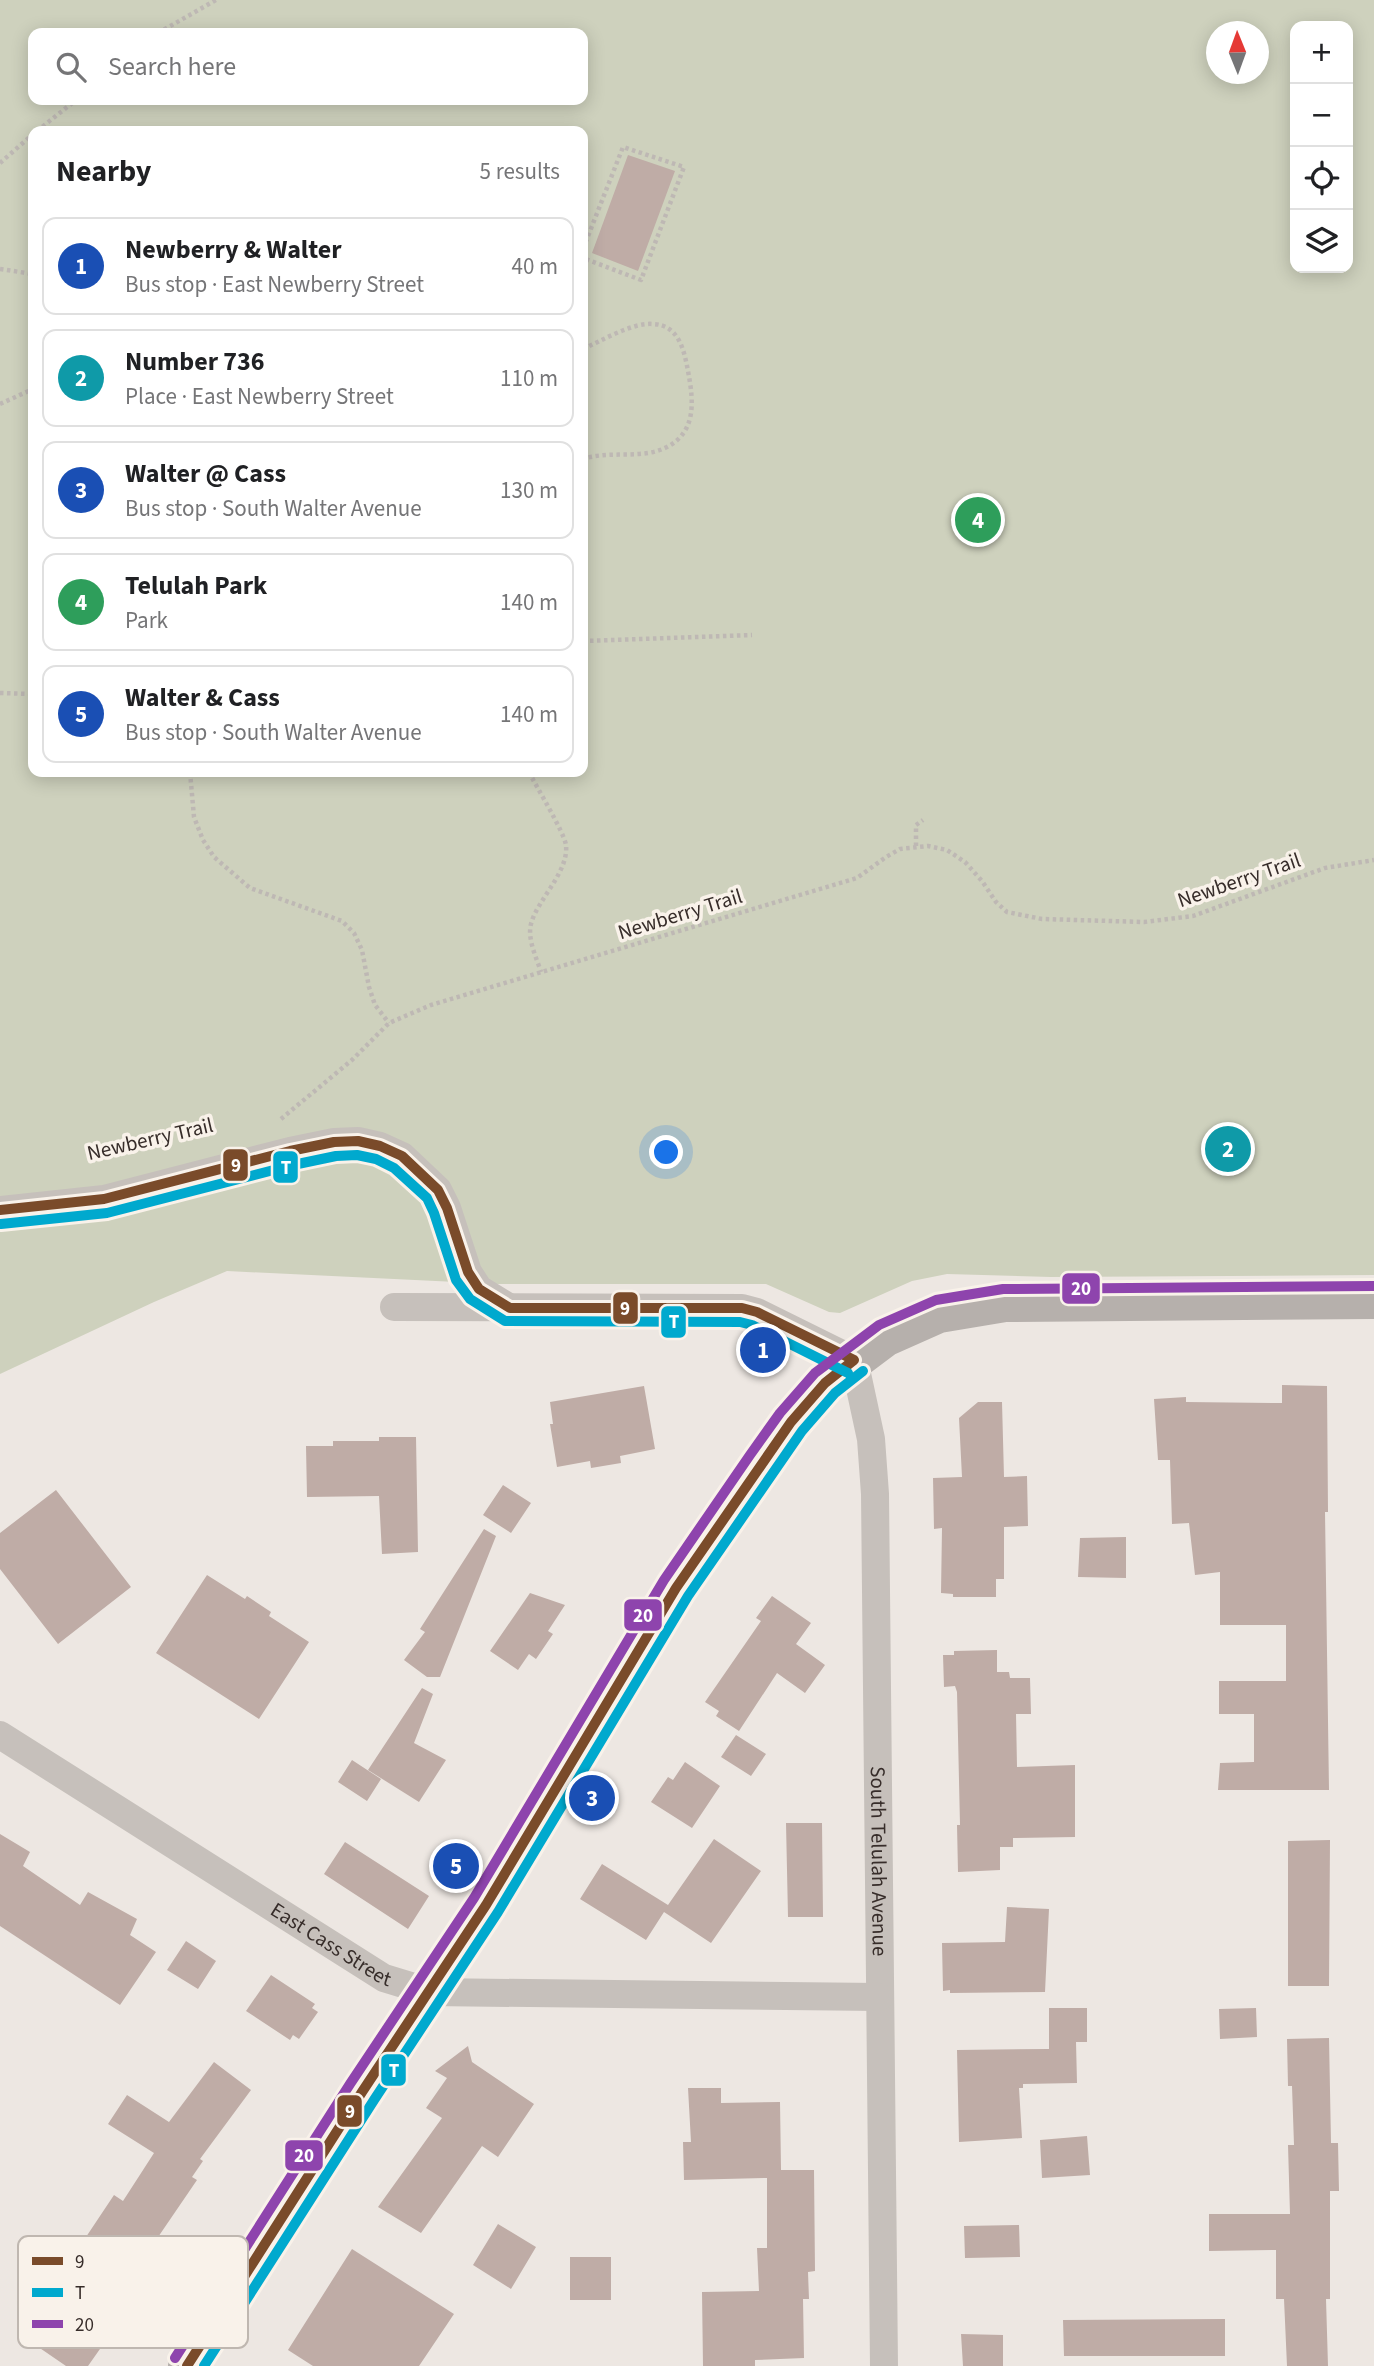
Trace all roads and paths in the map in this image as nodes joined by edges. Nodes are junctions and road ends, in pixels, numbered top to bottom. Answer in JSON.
{"nodes":[{"id":1,"x":216,"y":0,"type":"edge"},
{"id":2,"x":167,"y":28,"type":"edge"},
{"id":3,"x":70,"y":105,"type":"edge"},
{"id":4,"x":44,"y":126,"type":"edge"},
{"id":5,"x":28,"y":139,"type":"edge"},
{"id":6,"x":0,"y":163,"type":"edge"},
{"id":7,"x":588,"y":236,"type":"edge"},
{"id":8,"x":588,"y":260,"type":"edge"},
{"id":9,"x":0,"y":270,"type":"edge"},
{"id":10,"x":28,"y":273,"type":"edge"},
{"id":11,"x":588,"y":347,"type":"edge"},
{"id":12,"x":28,"y":391,"type":"edge"},
{"id":13,"x":0,"y":404,"type":"edge"},
{"id":14,"x":588,"y":458,"type":"edge"},
{"id":15,"x":752,"y":635,"type":"dead end"},
{"id":16,"x":588,"y":641,"type":"edge"},
{"id":17,"x":0,"y":693,"type":"edge"},
{"id":18,"x":28,"y":694,"type":"edge"},
{"id":19,"x":190,"y":777,"type":"edge"},
{"id":20,"x":532,"y":777,"type":"edge"},
{"id":21,"x":923,"y":820,"type":"dead end"},
{"id":22,"x":916,"y":846,"type":"junction"},
{"id":23,"x":1374,"y":860,"type":"edge"},
{"id":24,"x":541,"y":972,"type":"junction"},
{"id":25,"x":389,"y":1023,"type":"junction"},
{"id":26,"x":273,"y":1122,"type":"dead end"},
{"id":27,"x":0,"y":1210,"type":"edge"},
{"id":28,"x":1374,"y":1300,"type":"edge"},
{"id":29,"x":394,"y":1307,"type":"dead end"},
{"id":30,"x":510,"y":1308,"type":"junction"},
{"id":31,"x":854,"y":1360,"type":"junction"},
{"id":32,"x":0,"y":1735,"type":"edge"},
{"id":33,"x":430,"y":1992,"type":"junction"},
{"id":34,"x":879,"y":1997,"type":"junction"},
{"id":35,"x":248,"y":2270,"type":"edge"},
{"id":36,"x":198,"y":2348,"type":"edge"},
{"id":37,"x":187,"y":2366,"type":"edge"},
{"id":38,"x":884,"y":2366,"type":"edge"}],
"edges":[{"from":1,"to":2,"type":"path"},
{"from":3,"to":4,"type":"path"},
{"from":5,"to":6,"type":"path"},
{"from":7,"to":8,"type":"path"},
{"from":9,"to":10,"type":"path"},
{"from":11,"to":14,"type":"path"},
{"from":12,"to":13,"type":"path"},
{"from":15,"to":16,"type":"path"},
{"from":17,"to":18,"type":"path"},
{"from":19,"to":25,"type":"path"},
{"from":20,"to":24,"type":"path"},
{"from":21,"to":22,"type":"path"},
{"from":22,"to":23,"type":"path","name":"Newberry Trail"},
{"from":22,"to":24,"type":"path","name":"Newberry Trail"},
{"from":24,"to":25,"type":"path","name":"Newberry Trail"},
{"from":25,"to":26,"type":"path","name":"Newberry Trail"},
{"from":27,"to":30,"type":"street"},
{"from":28,"to":31,"type":"main road"},
{"from":29,"to":30,"type":"street"},
{"from":30,"to":31,"type":"street"},
{"from":31,"to":33,"type":"main road"},
{"from":31,"to":34,"type":"street","name":"South Telulah Avenue"},
{"from":32,"to":33,"type":"street","name":"East Cass Street"},
{"from":33,"to":34,"type":"street","name":"East Cass Street"},
{"from":33,"to":35,"type":"main road"},
{"from":34,"to":38,"type":"street","name":"South Telulah Avenue"},
{"from":36,"to":37,"type":"main road"}]}
